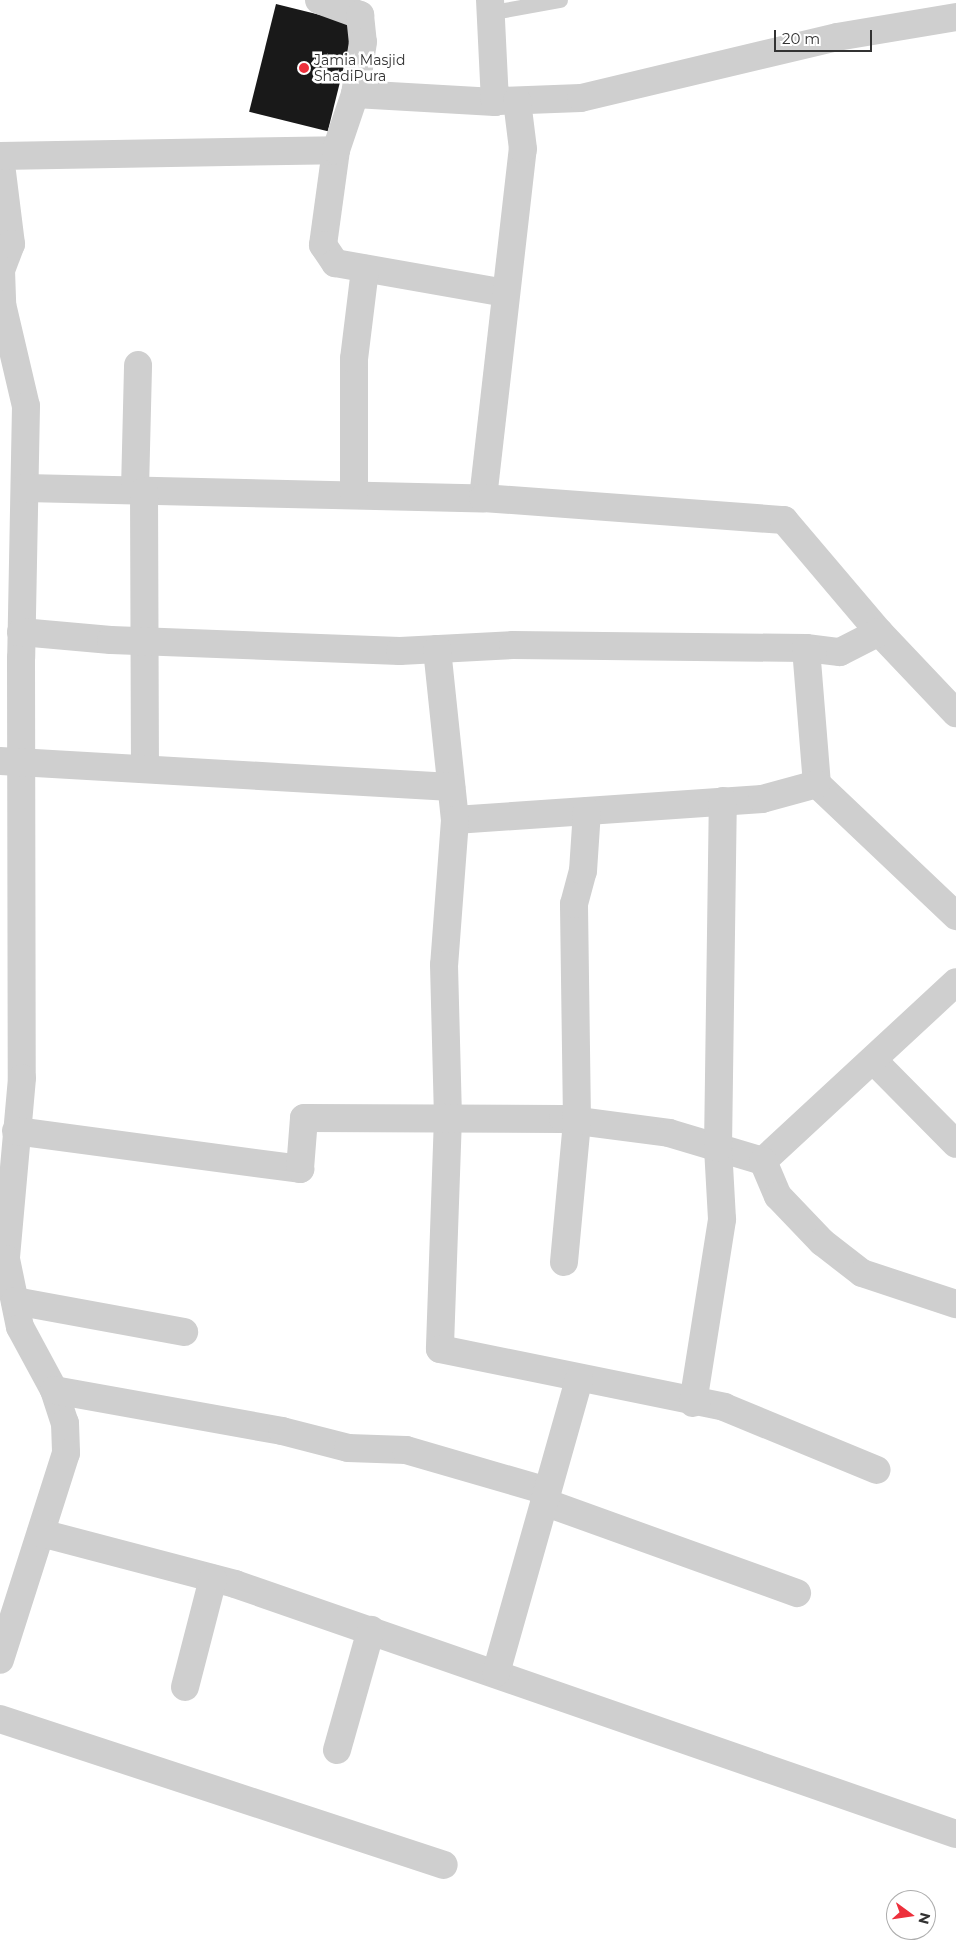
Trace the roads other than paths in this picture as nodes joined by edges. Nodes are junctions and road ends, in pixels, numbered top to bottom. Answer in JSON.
{"nodes":[{"id":1,"x":319,"y":0,"type":"edge"},
{"id":2,"x":560,"y":0,"type":"edge"},
{"id":3,"x":492,"y":6,"type":"edge"},
{"id":4,"x":956,"y":18,"type":"edge"},
{"id":5,"x":355,"y":94,"type":"junction"},
{"id":6,"x":506,"y":101,"type":"junction"},
{"id":7,"x":336,"y":150,"type":"junction"},
{"id":8,"x":0,"y":156,"type":"edge"},
{"id":9,"x":365,"y":268,"type":"junction"},
{"id":10,"x":505,"y":293,"type":"junction"},
{"id":11,"x":138,"y":365,"type":"dead end"},
{"id":12,"x":25,"y":488,"type":"junction"},
{"id":13,"x":139,"y":491,"type":"junction"},
{"id":14,"x":354,"y":495,"type":"junction"},
{"id":15,"x":483,"y":498,"type":"junction"},
{"id":16,"x":21,"y":632,"type":"junction"},
{"id":17,"x":879,"y":632,"type":"junction"},
{"id":18,"x":144,"y":641,"type":"junction"},
{"id":19,"x":806,"y":648,"type":"junction"},
{"id":20,"x":437,"y":649,"type":"junction"},
{"id":21,"x":956,"y":713,"type":"edge"},
{"id":22,"x":10,"y":761,"type":"edge"},
{"id":23,"x":145,"y":768,"type":"junction"},
{"id":24,"x":817,"y":784,"type":"junction"},
{"id":25,"x":451,"y":787,"type":"junction"},
{"id":26,"x":723,"y":801,"type":"junction"},
{"id":27,"x":587,"y":811,"type":"junction"},
{"id":28,"x":454,"y":820,"type":"junction"},
{"id":29,"x":956,"y":916,"type":"edge"},
{"id":30,"x":956,"y":982,"type":"edge"},
{"id":31,"x":873,"y":1060,"type":"junction"},
{"id":32,"x":10,"y":1093,"type":"edge"},
{"id":33,"x":448,"y":1117,"type":"junction"},
{"id":34,"x":577,"y":1121,"type":"junction"},
{"id":35,"x":16,"y":1131,"type":"junction"},
{"id":36,"x":956,"y":1144,"type":"edge"},
{"id":37,"x":718,"y":1148,"type":"junction"},
{"id":38,"x":763,"y":1161,"type":"junction"},
{"id":39,"x":3,"y":1259,"type":"edge"},
{"id":40,"x":564,"y":1262,"type":"dead end"},
{"id":41,"x":15,"y":1301,"type":"junction"},
{"id":42,"x":956,"y":1304,"type":"edge"},
{"id":43,"x":184,"y":1332,"type":"dead end"},
{"id":44,"x":579,"y":1379,"type":"junction"},
{"id":45,"x":54,"y":1390,"type":"junction"},
{"id":46,"x":693,"y":1402,"type":"junction"},
{"id":47,"x":877,"y":1470,"type":"dead end"},
{"id":48,"x":546,"y":1496,"type":"junction"},
{"id":49,"x":41,"y":1533,"type":"junction"},
{"id":50,"x":213,"y":1579,"type":"junction"},
{"id":51,"x":796,"y":1593,"type":"dead end"},
{"id":52,"x":371,"y":1630,"type":"junction"},
{"id":53,"x":2,"y":1650,"type":"edge"},
{"id":54,"x":496,"y":1673,"type":"junction"},
{"id":55,"x":185,"y":1687,"type":"dead end"},
{"id":56,"x":0,"y":1719,"type":"edge"},
{"id":57,"x":337,"y":1750,"type":"dead end"},
{"id":58,"x":956,"y":1834,"type":"edge"},
{"id":59,"x":444,"y":1865,"type":"dead end"}],
"edges":[{"from":1,"to":5,"type":"street"},
{"from":2,"to":3,"type":"lane"},
{"from":3,"to":6,"type":"street"},
{"from":4,"to":6,"type":"street"},
{"from":5,"to":6,"type":"street"},
{"from":5,"to":7,"type":"street"},
{"from":6,"to":10,"type":"street"},
{"from":7,"to":8,"type":"street"},
{"from":7,"to":9,"type":"street"},
{"from":8,"to":12,"type":"street"},
{"from":9,"to":10,"type":"street"},
{"from":9,"to":14,"type":"street"},
{"from":10,"to":15,"type":"street"},
{"from":11,"to":13,"type":"street"},
{"from":12,"to":13,"type":"street"},
{"from":12,"to":16,"type":"street"},
{"from":13,"to":14,"type":"street"},
{"from":13,"to":18,"type":"street"},
{"from":14,"to":15,"type":"street"},
{"from":15,"to":17,"type":"street"},
{"from":16,"to":18,"type":"street"},
{"from":16,"to":22,"type":"street"},
{"from":17,"to":19,"type":"street"},
{"from":17,"to":21,"type":"street"},
{"from":18,"to":20,"type":"street"},
{"from":18,"to":23,"type":"street"},
{"from":19,"to":20,"type":"street"},
{"from":19,"to":24,"type":"street"},
{"from":20,"to":25,"type":"street"},
{"from":22,"to":23,"type":"street"},
{"from":22,"to":32,"type":"street"},
{"from":23,"to":25,"type":"street"},
{"from":24,"to":26,"type":"street"},
{"from":24,"to":29,"type":"street"},
{"from":25,"to":28,"type":"street"},
{"from":26,"to":27,"type":"street"},
{"from":26,"to":37,"type":"street"},
{"from":27,"to":28,"type":"street"},
{"from":27,"to":34,"type":"street"},
{"from":28,"to":33,"type":"street"},
{"from":30,"to":31,"type":"street"},
{"from":31,"to":36,"type":"street"},
{"from":31,"to":38,"type":"street"},
{"from":32,"to":35,"type":"street"},
{"from":33,"to":34,"type":"street"},
{"from":33,"to":35,"type":"street"},
{"from":33,"to":44,"type":"street"},
{"from":34,"to":37,"type":"street"},
{"from":34,"to":40,"type":"street"},
{"from":35,"to":39,"type":"street"},
{"from":37,"to":38,"type":"street"},
{"from":37,"to":46,"type":"street"},
{"from":38,"to":42,"type":"street"},
{"from":39,"to":41,"type":"street"},
{"from":41,"to":43,"type":"street"},
{"from":41,"to":45,"type":"street"},
{"from":44,"to":46,"type":"street"},
{"from":44,"to":48,"type":"street"},
{"from":45,"to":48,"type":"street"},
{"from":45,"to":49,"type":"street"},
{"from":46,"to":47,"type":"street"},
{"from":48,"to":51,"type":"street"},
{"from":48,"to":54,"type":"street"},
{"from":49,"to":50,"type":"street"},
{"from":49,"to":53,"type":"street"},
{"from":50,"to":52,"type":"street"},
{"from":50,"to":55,"type":"street"},
{"from":52,"to":54,"type":"street"},
{"from":52,"to":57,"type":"street"},
{"from":54,"to":58,"type":"street"},
{"from":56,"to":59,"type":"street"}]}
